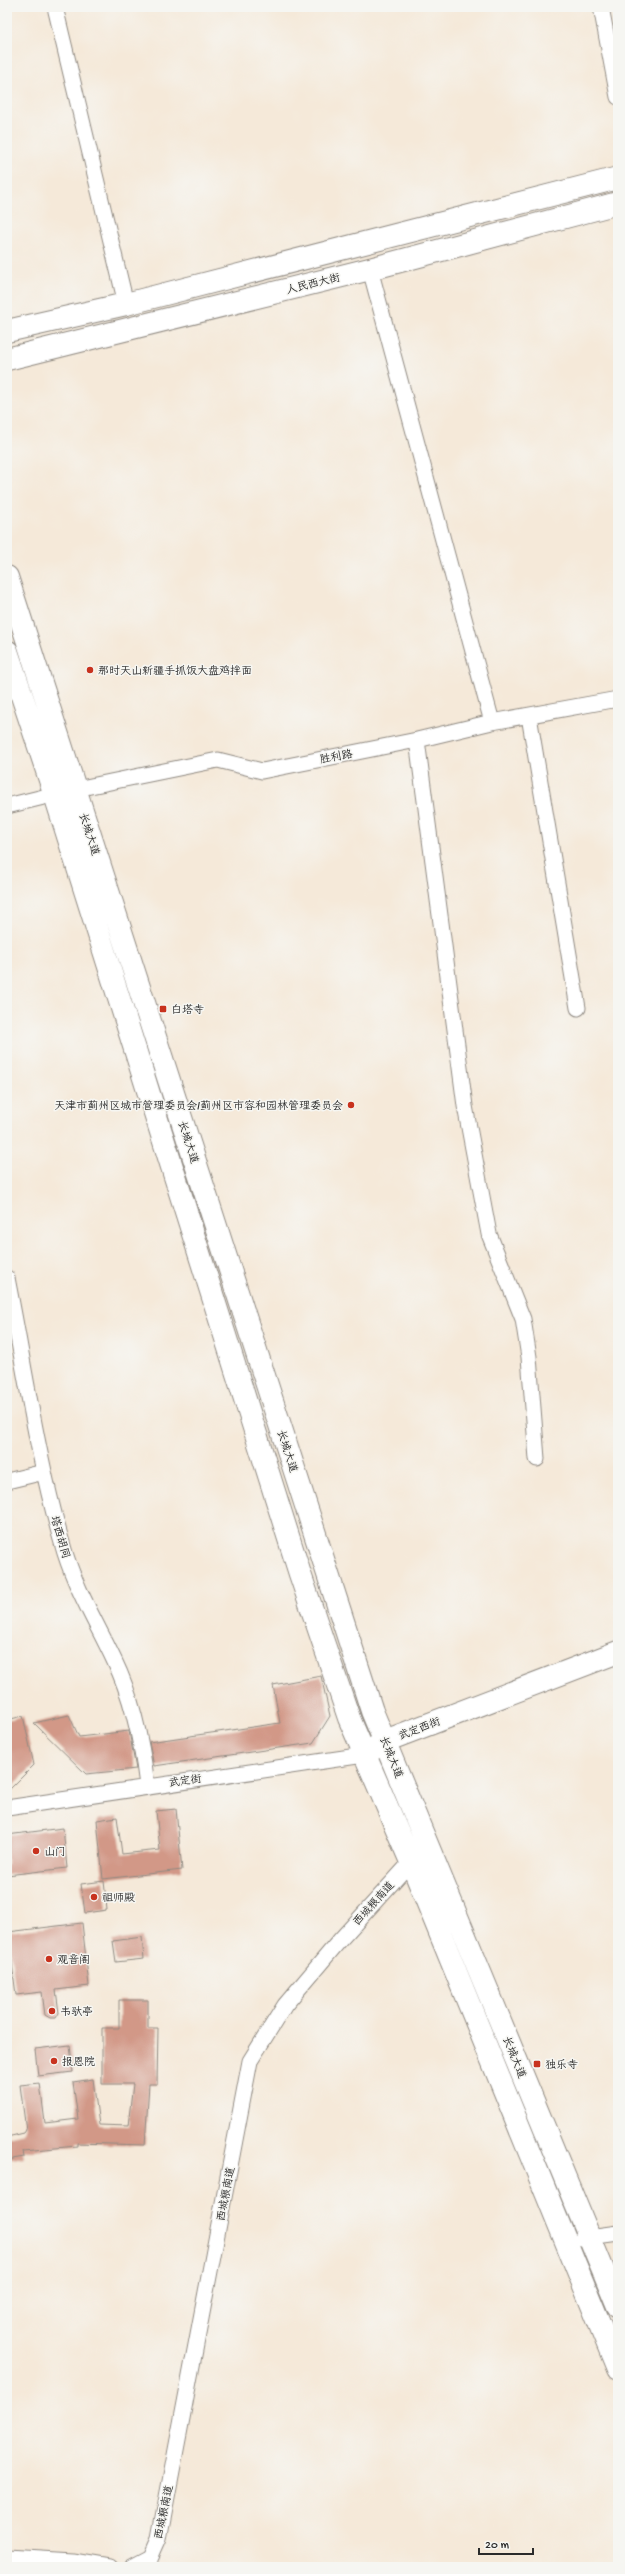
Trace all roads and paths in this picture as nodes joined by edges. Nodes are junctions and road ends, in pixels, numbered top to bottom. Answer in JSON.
{"nodes":[{"id":1,"x":55,"y":7,"type":"edge"},
{"id":2,"x":601,"y":7,"type":"edge"},
{"id":3,"x":618,"y":97,"type":"edge"},
{"id":4,"x":618,"y":178,"type":"edge"},
{"id":5,"x":618,"y":203,"type":"edge"},
{"id":6,"x":370,"y":269,"type":"junction"},
{"id":7,"x":126,"y":304,"type":"junction"},
{"id":8,"x":7,"y":332,"type":"edge"},
{"id":9,"x":7,"y":359,"type":"edge"},
{"id":10,"x":7,"y":577,"type":"edge"},
{"id":11,"x":7,"y":651,"type":"edge"},
{"id":12,"x":618,"y":699,"type":"edge"},
{"id":13,"x":529,"y":716,"type":"junction"},
{"id":14,"x":492,"y":722,"type":"junction"},
{"id":15,"x":418,"y":740,"type":"junction"},
{"id":16,"x":76,"y":789,"type":"junction"},
{"id":17,"x":55,"y":795,"type":"junction"},
{"id":18,"x":7,"y":806,"type":"edge"},
{"id":19,"x":578,"y":1008,"type":"dead end"},
{"id":20,"x":7,"y":1278,"type":"edge"},
{"id":21,"x":537,"y":1459,"type":"dead end"},
{"id":22,"x":44,"y":1472,"type":"junction"},
{"id":23,"x":7,"y":1481,"type":"edge"},
{"id":24,"x":618,"y":1652,"type":"edge"},
{"id":25,"x":618,"y":1664,"type":"edge"},
{"id":26,"x":387,"y":1747,"type":"junction"},
{"id":27,"x":364,"y":1755,"type":"junction"},
{"id":28,"x":147,"y":1786,"type":"junction"},
{"id":29,"x":7,"y":1808,"type":"edge"},
{"id":30,"x":410,"y":1862,"type":"junction"},
{"id":31,"x":618,"y":2233,"type":"edge"},
{"id":32,"x":588,"y":2236,"type":"junction"},
{"id":33,"x":565,"y":2243,"type":"junction"},
{"id":34,"x":618,"y":2306,"type":"edge"},
{"id":35,"x":618,"y":2369,"type":"edge"},
{"id":36,"x":7,"y":2557,"type":"edge"},
{"id":37,"x":110,"y":2567,"type":"edge"},
{"id":38,"x":132,"y":2567,"type":"edge"}],
"edges":[{"from":1,"to":7,"type":"street"},
{"from":2,"to":3,"type":"street"},
{"from":4,"to":7,"type":"main road"},
{"from":5,"to":6,"type":"main road","name":"人民西大街"},
{"from":6,"to":9,"type":"main road","name":"人民西大街"},
{"from":6,"to":14,"type":"street"},
{"from":7,"to":8,"type":"main road"},
{"from":10,"to":16,"type":"main road","name":"长城大道"},
{"from":11,"to":17,"type":"main road","name":"长城大道"},
{"from":12,"to":13,"type":"street","name":"胜利路"},
{"from":13,"to":14,"type":"street","name":"胜利路"},
{"from":13,"to":19,"type":"street"},
{"from":14,"to":15,"type":"street","name":"胜利路"},
{"from":15,"to":16,"type":"street","name":"胜利路"},
{"from":15,"to":21,"type":"street"},
{"from":16,"to":17,"type":"street","name":"胜利路"},
{"from":16,"to":26,"type":"main road","name":"长城大道"},
{"from":17,"to":18,"type":"street","name":"胜利路"},
{"from":17,"to":27,"type":"main road","name":"长城大道"},
{"from":20,"to":22,"type":"street","name":"塔西胡同"},
{"from":22,"to":23,"type":"street"},
{"from":22,"to":28,"type":"street","name":"塔西胡同"},
{"from":24,"to":26,"type":"main road","name":"武定西街"},
{"from":25,"to":26,"type":"main road","name":"武定西街"},
{"from":26,"to":27,"type":"main road","name":"武定西街"},
{"from":26,"to":32,"type":"main road","name":"长城大道"},
{"from":27,"to":28,"type":"street","name":"武定街"},
{"from":27,"to":30,"type":"main road","name":"长城大道"},
{"from":28,"to":29,"type":"street","name":"武定街"},
{"from":30,"to":33,"type":"main road","name":"长城大道"},
{"from":30,"to":38,"type":"street","name":"西城粮南道"},
{"from":31,"to":32,"type":"street"},
{"from":32,"to":33,"type":"street"},
{"from":32,"to":34,"type":"main road","name":"长城大道"},
{"from":33,"to":35,"type":"main road","name":"长城大道"},
{"from":36,"to":37,"type":"street"}]}
